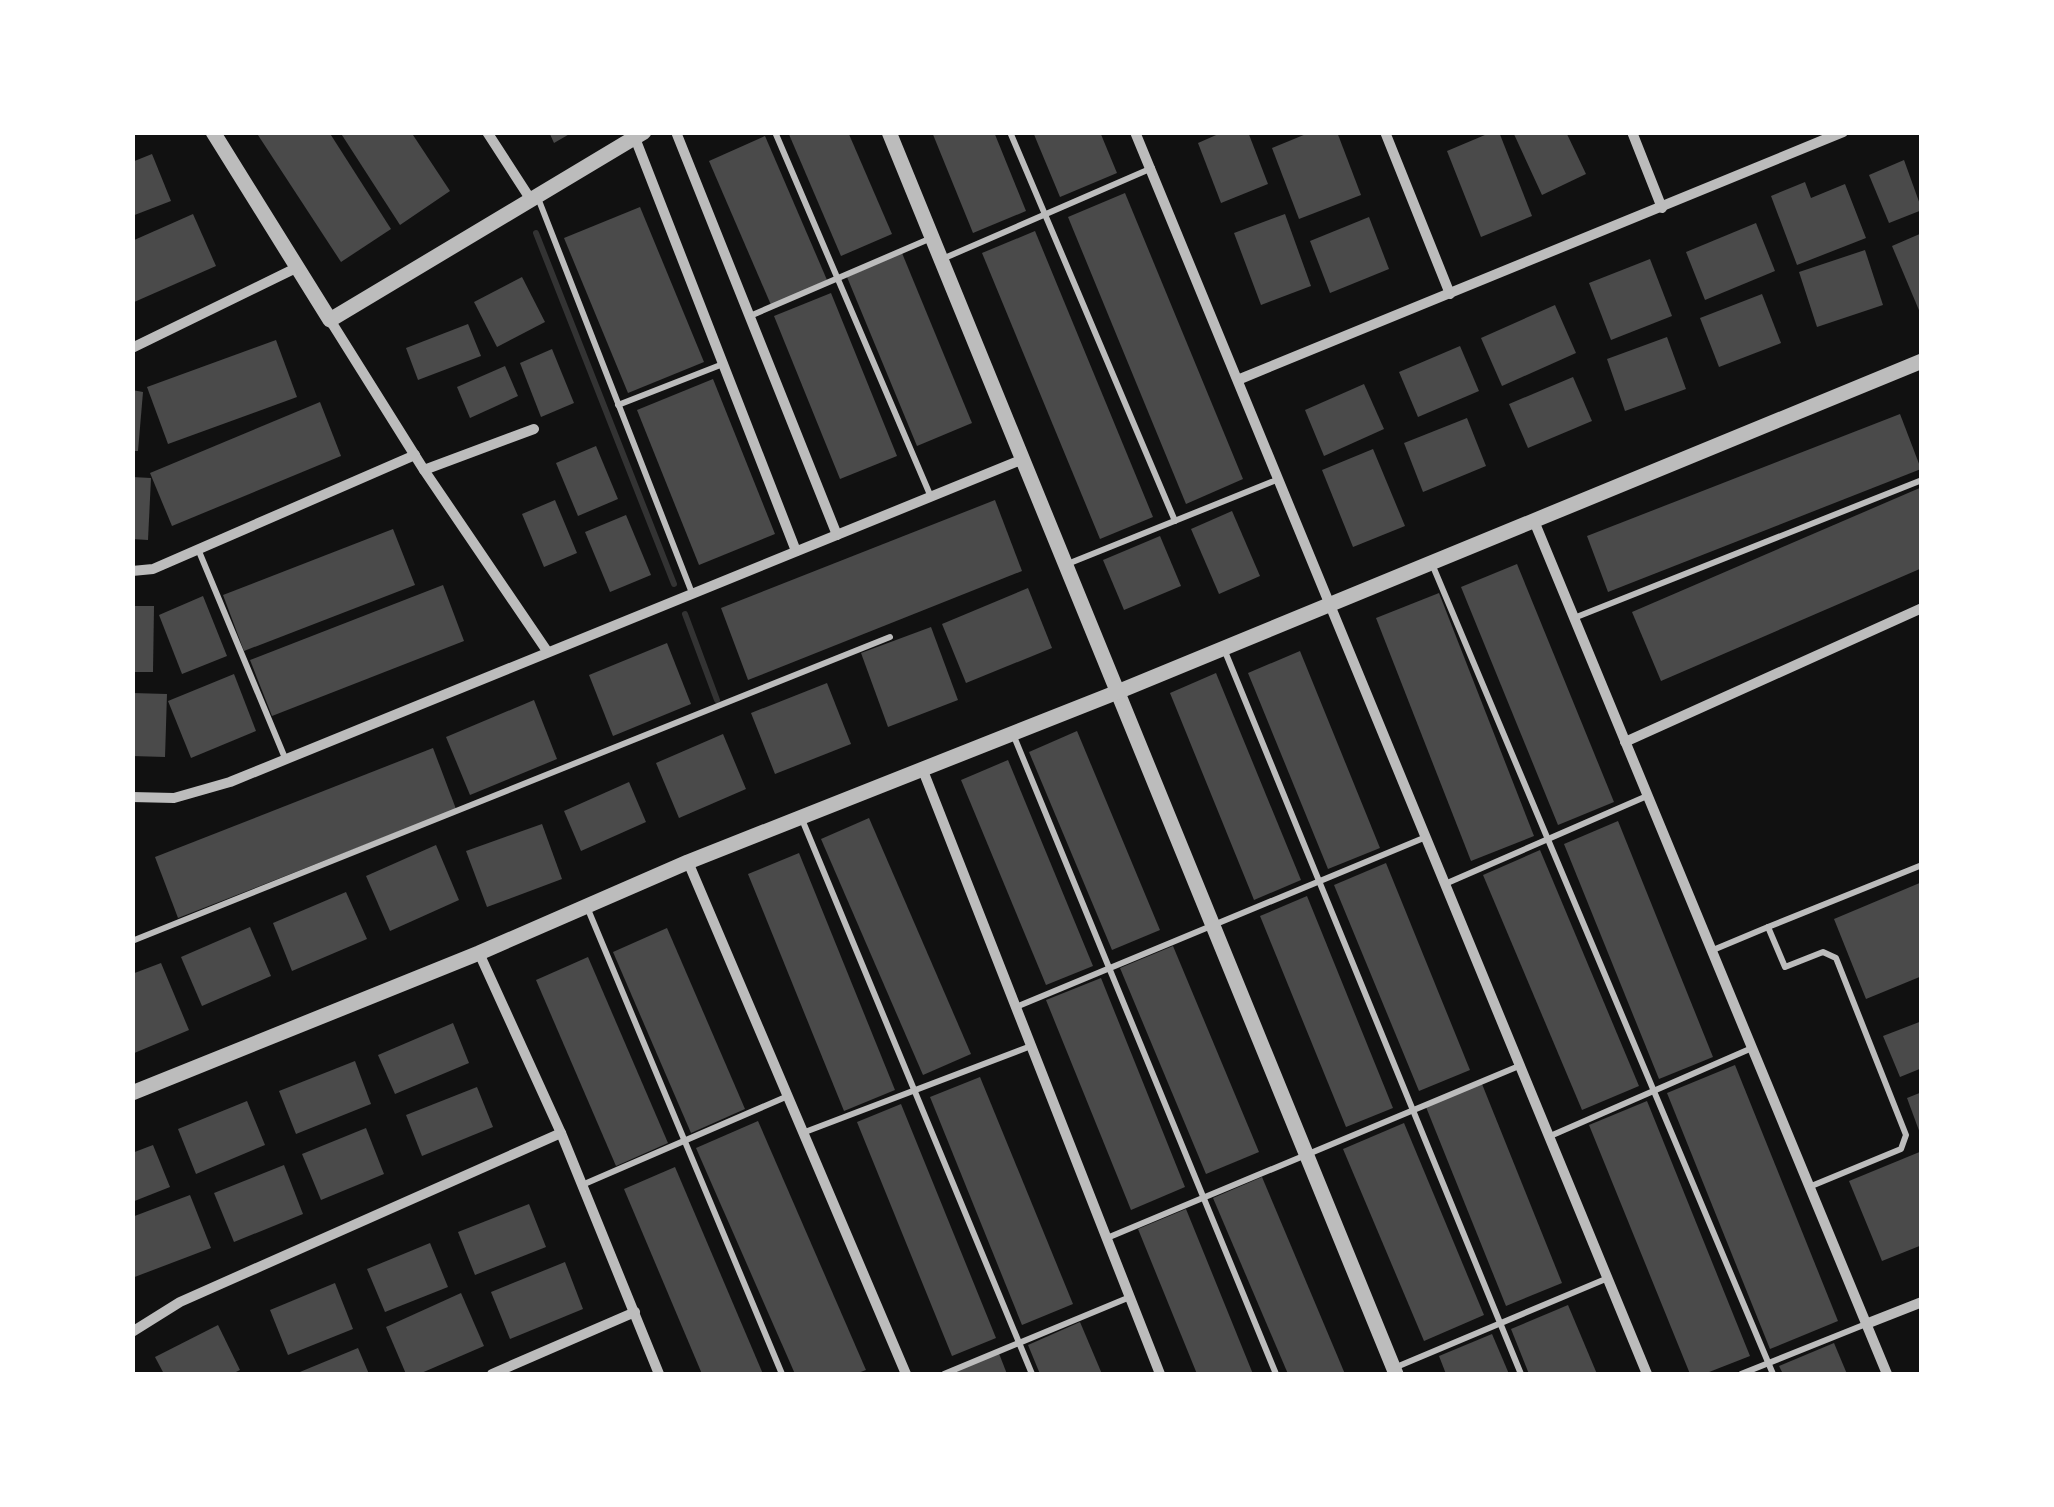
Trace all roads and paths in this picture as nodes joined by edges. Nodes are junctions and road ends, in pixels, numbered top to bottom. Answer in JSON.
{"nodes":[{"id":1,"x":213,"y":132,"type":"edge"},
{"id":2,"x":488,"y":132,"type":"edge"},
{"id":3,"x":676,"y":132,"type":"edge"},
{"id":4,"x":775,"y":132,"type":"edge"},
{"id":5,"x":889,"y":132,"type":"edge"},
{"id":6,"x":1010,"y":132,"type":"edge"},
{"id":7,"x":1135,"y":132,"type":"edge"},
{"id":8,"x":1385,"y":132,"type":"edge"},
{"id":9,"x":1632,"y":132,"type":"edge"},
{"id":10,"x":1843,"y":132,"type":"edge"},
{"id":11,"x":640,"y":135,"type":"edge"},
{"id":12,"x":1152,"y":168,"type":"junction"},
{"id":13,"x":534,"y":198,"type":"junction"},
{"id":14,"x":1662,"y":208,"type":"junction"},
{"id":15,"x":1045,"y":215,"type":"junction"},
{"id":16,"x":929,"y":239,"type":"junction"},
{"id":17,"x":939,"y":260,"type":"junction"},
{"id":18,"x":298,"y":267,"type":"junction"},
{"id":19,"x":837,"y":277,"type":"junction"},
{"id":20,"x":1450,"y":294,"type":"junction"},
{"id":21,"x":749,"y":316,"type":"junction"},
{"id":22,"x":330,"y":320,"type":"junction"},
{"id":23,"x":132,"y":348,"type":"edge"},
{"id":24,"x":1922,"y":360,"type":"edge"},
{"id":25,"x":723,"y":364,"type":"junction"},
{"id":26,"x":1240,"y":379,"type":"junction"},
{"id":27,"x":618,"y":405,"type":"junction"},
{"id":28,"x":534,"y":430,"type":"dead end"},
{"id":29,"x":415,"y":455,"type":"junction"},
{"id":30,"x":1021,"y":460,"type":"junction"},
{"id":31,"x":424,"y":470,"type":"junction"},
{"id":32,"x":1279,"y":479,"type":"junction"},
{"id":33,"x":1922,"y":480,"type":"edge"},
{"id":34,"x":930,"y":497,"type":"junction"},
{"id":35,"x":1534,"y":520,"type":"junction"},
{"id":36,"x":1175,"y":521,"type":"junction"},
{"id":37,"x":836,"y":534,"type":"junction"},
{"id":38,"x":198,"y":548,"type":"junction"},
{"id":39,"x":796,"y":551,"type":"junction"},
{"id":40,"x":1432,"y":563,"type":"junction"},
{"id":41,"x":1064,"y":566,"type":"junction"},
{"id":42,"x":132,"y":571,"type":"edge"},
{"id":43,"x":692,"y":593,"type":"junction"},
{"id":44,"x":1328,"y":606,"type":"junction"},
{"id":45,"x":1922,"y":608,"type":"edge"},
{"id":46,"x":1574,"y":618,"type":"junction"},
{"id":47,"x":890,"y":636,"type":"dead end"},
{"id":48,"x":1224,"y":648,"type":"junction"},
{"id":49,"x":548,"y":651,"type":"junction"},
{"id":50,"x":1115,"y":694,"type":"junction"},
{"id":51,"x":1012,"y":733,"type":"junction"},
{"id":52,"x":1626,"y":742,"type":"junction"},
{"id":53,"x":285,"y":758,"type":"junction"},
{"id":54,"x":922,"y":768,"type":"junction"},
{"id":55,"x":1648,"y":796,"type":"junction"},
{"id":56,"x":132,"y":797,"type":"edge"},
{"id":57,"x":800,"y":816,"type":"junction"},
{"id":58,"x":1550,"y":836,"type":"junction"},
{"id":59,"x":1426,"y":837,"type":"junction"},
{"id":60,"x":688,"y":862,"type":"junction"},
{"id":61,"x":1922,"y":865,"type":"edge"},
{"id":62,"x":1320,"y":883,"type":"junction"},
{"id":63,"x":1445,"y":884,"type":"junction"},
{"id":64,"x":586,"y":906,"type":"junction"},
{"id":65,"x":1214,"y":925,"type":"junction"},
{"id":66,"x":1768,"y":928,"type":"junction"},
{"id":67,"x":132,"y":941,"type":"edge"},
{"id":68,"x":1711,"y":950,"type":"junction"},
{"id":69,"x":479,"y":953,"type":"junction"},
{"id":70,"x":1108,"y":967,"type":"junction"},
{"id":71,"x":1016,"y":1007,"type":"junction"},
{"id":72,"x":1031,"y":1046,"type":"junction"},
{"id":73,"x":1752,"y":1048,"type":"junction"},
{"id":74,"x":1519,"y":1066,"type":"junction"},
{"id":75,"x":917,"y":1089,"type":"junction"},
{"id":76,"x":1654,"y":1092,"type":"junction"},
{"id":77,"x":132,"y":1093,"type":"edge"},
{"id":78,"x":790,"y":1096,"type":"junction"},
{"id":79,"x":1414,"y":1112,"type":"junction"},
{"id":80,"x":805,"y":1132,"type":"junction"},
{"id":81,"x":561,"y":1133,"type":"junction"},
{"id":82,"x":1547,"y":1138,"type":"junction"},
{"id":83,"x":684,"y":1141,"type":"junction"},
{"id":84,"x":1308,"y":1155,"type":"junction"},
{"id":85,"x":582,"y":1185,"type":"junction"},
{"id":86,"x":1809,"y":1187,"type":"junction"},
{"id":87,"x":1204,"y":1199,"type":"junction"},
{"id":88,"x":1107,"y":1238,"type":"junction"},
{"id":89,"x":1608,"y":1278,"type":"junction"},
{"id":90,"x":1130,"y":1297,"type":"junction"},
{"id":91,"x":1922,"y":1302,"type":"edge"},
{"id":92,"x":635,"y":1312,"type":"junction"},
{"id":93,"x":1866,"y":1324,"type":"junction"},
{"id":94,"x":1501,"y":1326,"type":"junction"},
{"id":95,"x":132,"y":1332,"type":"edge"},
{"id":96,"x":1019,"y":1343,"type":"junction"},
{"id":97,"x":1768,"y":1364,"type":"junction"},
{"id":98,"x":1394,"y":1371,"type":"edge"},
{"id":99,"x":492,"y":1374,"type":"edge"},
{"id":100,"x":659,"y":1374,"type":"edge"},
{"id":101,"x":782,"y":1374,"type":"edge"},
{"id":102,"x":902,"y":1374,"type":"edge"},
{"id":103,"x":944,"y":1374,"type":"edge"},
{"id":104,"x":1032,"y":1374,"type":"edge"},
{"id":105,"x":1160,"y":1374,"type":"edge"},
{"id":106,"x":1276,"y":1374,"type":"edge"},
{"id":107,"x":1521,"y":1374,"type":"edge"},
{"id":108,"x":1647,"y":1374,"type":"edge"},
{"id":109,"x":1741,"y":1374,"type":"edge"},
{"id":110,"x":1773,"y":1374,"type":"edge"},
{"id":111,"x":1888,"y":1374,"type":"edge"}],
"edges":[{"from":1,"to":18,"type":"street"},
{"from":2,"to":13,"type":"street"},
{"from":3,"to":21,"type":"street"},
{"from":4,"to":19,"type":"lane"},
{"from":5,"to":16,"type":"street"},
{"from":6,"to":15,"type":"lane"},
{"from":7,"to":12,"type":"street"},
{"from":8,"to":20,"type":"street"},
{"from":9,"to":14,"type":"street"},
{"from":10,"to":14,"type":"street"},
{"from":11,"to":13,"type":"street"},
{"from":11,"to":25,"type":"street"},
{"from":12,"to":15,"type":"lane"},
{"from":12,"to":26,"type":"street"},
{"from":13,"to":22,"type":"street"},
{"from":13,"to":27,"type":"lane"},
{"from":14,"to":20,"type":"street"},
{"from":15,"to":17,"type":"lane"},
{"from":15,"to":36,"type":"lane"},
{"from":16,"to":17,"type":"street"},
{"from":16,"to":19,"type":"lane"},
{"from":17,"to":30,"type":"street"},
{"from":18,"to":22,"type":"street"},
{"from":18,"to":23,"type":"street"},
{"from":19,"to":21,"type":"lane"},
{"from":19,"to":34,"type":"lane"},
{"from":20,"to":26,"type":"street"},
{"from":21,"to":37,"type":"street"},
{"from":22,"to":29,"type":"street"},
{"from":24,"to":35,"type":"street"},
{"from":25,"to":27,"type":"lane"},
{"from":25,"to":39,"type":"street"},
{"from":26,"to":32,"type":"street"},
{"from":27,"to":43,"type":"lane"},
{"from":28,"to":31,"type":"street"},
{"from":29,"to":31,"type":"street"},
{"from":29,"to":38,"type":"street"},
{"from":30,"to":34,"type":"street"},
{"from":30,"to":41,"type":"street"},
{"from":31,"to":49,"type":"street"},
{"from":32,"to":36,"type":"lane"},
{"from":32,"to":44,"type":"street"},
{"from":33,"to":46,"type":"lane"},
{"from":34,"to":37,"type":"street"},
{"from":35,"to":40,"type":"street"},
{"from":35,"to":46,"type":"street"},
{"from":36,"to":41,"type":"lane"},
{"from":37,"to":39,"type":"street"},
{"from":38,"to":42,"type":"street"},
{"from":38,"to":53,"type":"lane"},
{"from":39,"to":43,"type":"street"},
{"from":40,"to":44,"type":"street"},
{"from":40,"to":58,"type":"lane"},
{"from":41,"to":50,"type":"street"},
{"from":43,"to":49,"type":"street"},
{"from":44,"to":48,"type":"street"},
{"from":44,"to":59,"type":"street"},
{"from":45,"to":52,"type":"street"},
{"from":46,"to":52,"type":"street"},
{"from":47,"to":67,"type":"lane"},
{"from":48,"to":50,"type":"street"},
{"from":48,"to":62,"type":"lane"},
{"from":49,"to":53,"type":"street"},
{"from":50,"to":51,"type":"street"},
{"from":50,"to":65,"type":"street"},
{"from":51,"to":54,"type":"street"},
{"from":51,"to":70,"type":"lane"},
{"from":52,"to":55,"type":"street"},
{"from":53,"to":56,"type":"street"},
{"from":54,"to":57,"type":"street"},
{"from":54,"to":71,"type":"street"},
{"from":55,"to":58,"type":"lane"},
{"from":55,"to":68,"type":"street"},
{"from":57,"to":60,"type":"street"},
{"from":57,"to":75,"type":"lane"},
{"from":58,"to":63,"type":"lane"},
{"from":58,"to":76,"type":"lane"},
{"from":59,"to":62,"type":"lane"},
{"from":59,"to":63,"type":"street"},
{"from":60,"to":64,"type":"street"},
{"from":60,"to":78,"type":"street"},
{"from":61,"to":66,"type":"lane"},
{"from":62,"to":65,"type":"lane"},
{"from":62,"to":79,"type":"lane"},
{"from":63,"to":74,"type":"street"},
{"from":64,"to":69,"type":"street"},
{"from":64,"to":83,"type":"lane"},
{"from":65,"to":70,"type":"lane"},
{"from":65,"to":84,"type":"street"},
{"from":66,"to":68,"type":"lane"},
{"from":66,"to":86,"type":"lane"},
{"from":68,"to":73,"type":"street"},
{"from":69,"to":77,"type":"street"},
{"from":69,"to":81,"type":"street"},
{"from":70,"to":71,"type":"lane"},
{"from":70,"to":87,"type":"lane"},
{"from":71,"to":72,"type":"street"},
{"from":72,"to":75,"type":"lane"},
{"from":72,"to":88,"type":"street"},
{"from":73,"to":76,"type":"lane"},
{"from":73,"to":86,"type":"street"},
{"from":74,"to":79,"type":"lane"},
{"from":74,"to":82,"type":"street"},
{"from":75,"to":80,"type":"lane"},
{"from":75,"to":96,"type":"lane"},
{"from":76,"to":82,"type":"lane"},
{"from":76,"to":97,"type":"lane"},
{"from":78,"to":80,"type":"street"},
{"from":78,"to":83,"type":"lane"},
{"from":79,"to":84,"type":"lane"},
{"from":79,"to":94,"type":"lane"},
{"from":80,"to":102,"type":"street"},
{"from":81,"to":85,"type":"street"},
{"from":81,"to":95,"type":"street"},
{"from":82,"to":89,"type":"street"},
{"from":83,"to":85,"type":"lane"},
{"from":83,"to":101,"type":"lane"},
{"from":84,"to":87,"type":"lane"},
{"from":84,"to":98,"type":"street"},
{"from":85,"to":92,"type":"street"},
{"from":86,"to":93,"type":"street"},
{"from":87,"to":88,"type":"lane"},
{"from":87,"to":106,"type":"lane"},
{"from":88,"to":90,"type":"street"},
{"from":89,"to":94,"type":"lane"},
{"from":89,"to":108,"type":"street"},
{"from":90,"to":96,"type":"lane"},
{"from":90,"to":105,"type":"street"},
{"from":91,"to":93,"type":"street"},
{"from":92,"to":99,"type":"street"},
{"from":92,"to":100,"type":"street"},
{"from":93,"to":97,"type":"lane"},
{"from":93,"to":111,"type":"street"},
{"from":94,"to":98,"type":"lane"},
{"from":94,"to":107,"type":"lane"},
{"from":96,"to":103,"type":"lane"},
{"from":96,"to":104,"type":"lane"},
{"from":97,"to":109,"type":"lane"},
{"from":97,"to":110,"type":"lane"}]}
